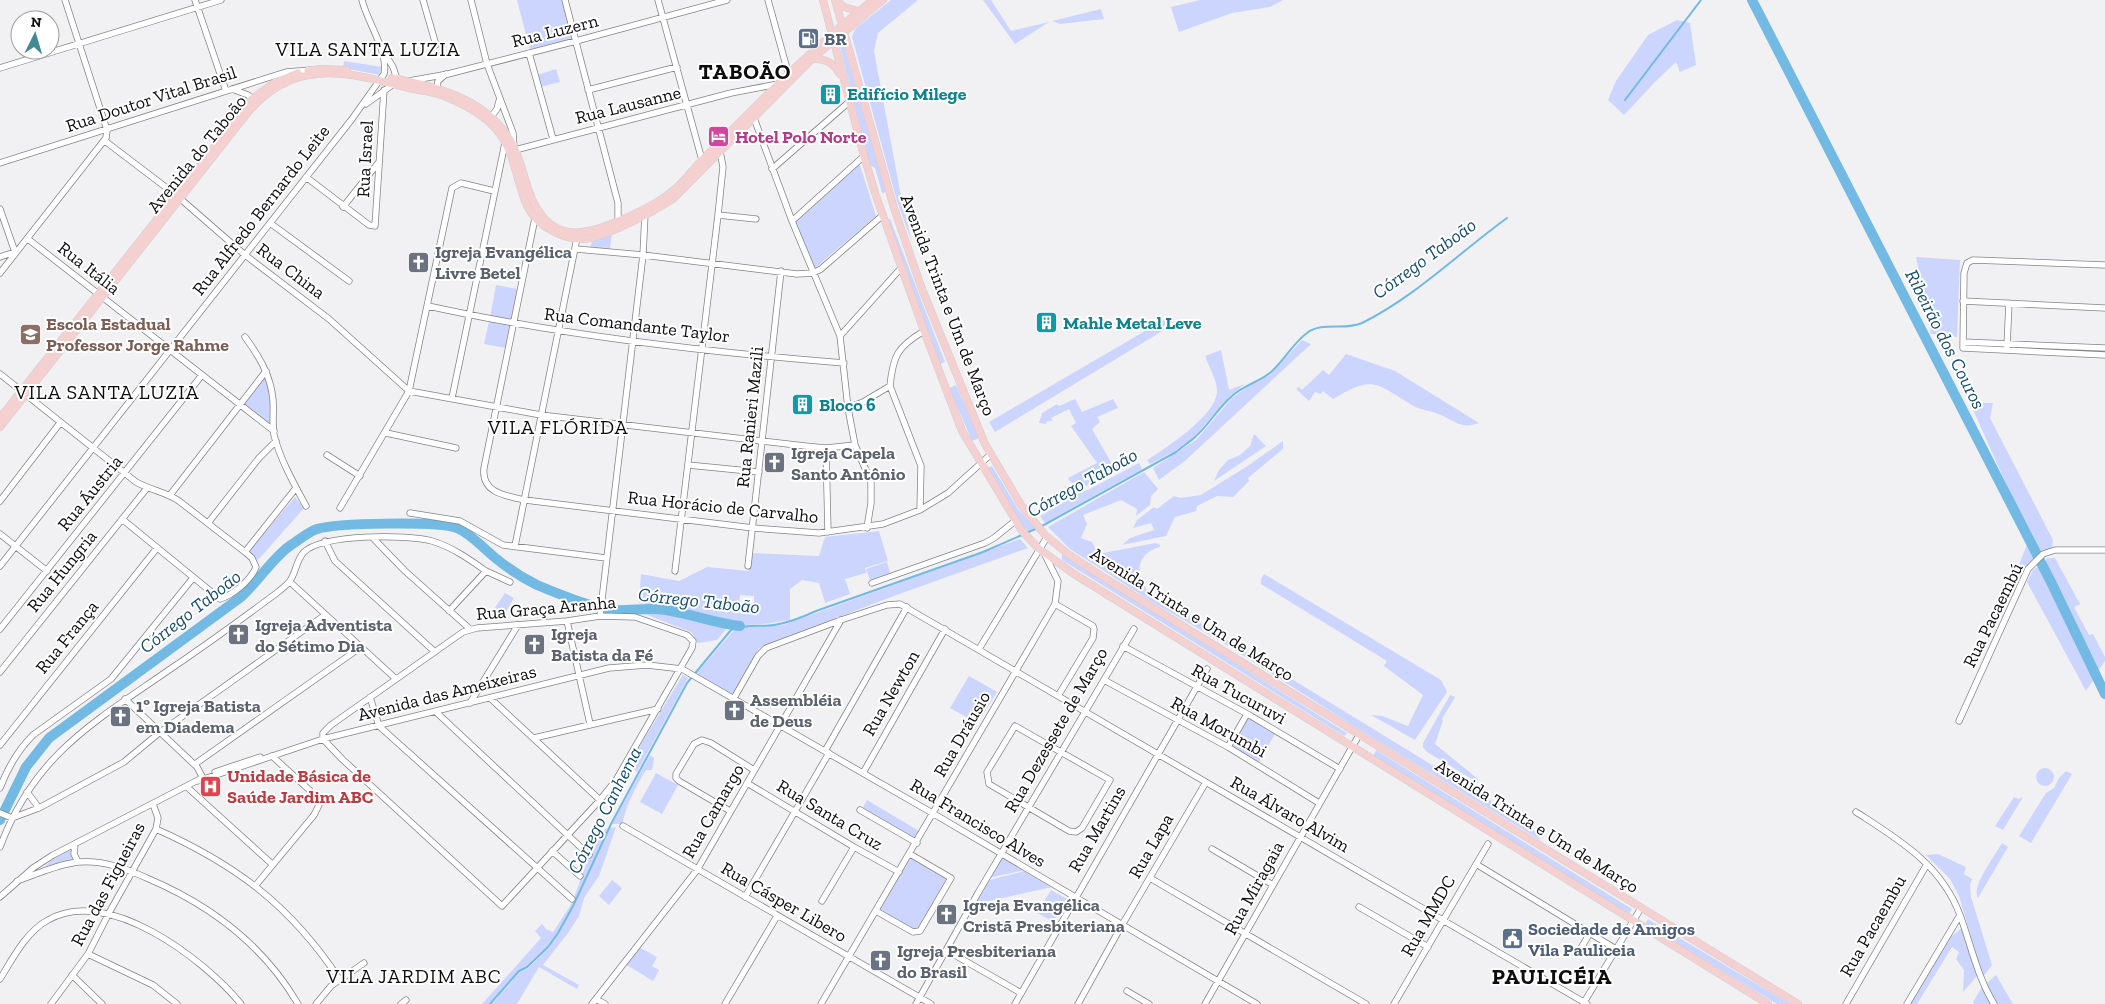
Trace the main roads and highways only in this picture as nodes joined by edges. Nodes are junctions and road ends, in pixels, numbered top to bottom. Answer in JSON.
{"nodes":[{"id":1,"x":823,"y":0,"type":"edge"},
{"id":2,"x":835,"y":0,"type":"edge"},
{"id":3,"x":873,"y":0,"type":"edge"},
{"id":4,"x":883,"y":0,"type":"edge"},
{"id":5,"x":858,"y":12,"type":"junction"},
{"id":6,"x":842,"y":28,"type":"junction"},
{"id":7,"x":833,"y":37,"type":"junction"},
{"id":8,"x":812,"y":59,"type":"junction"},
{"id":9,"x":381,"y":78,"type":"junction"},
{"id":10,"x":790,"y":78,"type":"junction"},
{"id":11,"x":843,"y":78,"type":"junction"},
{"id":12,"x":396,"y":81,"type":"junction"},
{"id":13,"x":252,"y":99,"type":"junction"},
{"id":14,"x":867,"y":166,"type":"junction"},
{"id":15,"x":889,"y":192,"type":"junction"},
{"id":16,"x":645,"y":212,"type":"junction"},
{"id":17,"x":883,"y":215,"type":"junction"},
{"id":18,"x":906,"y":243,"type":"junction"},
{"id":19,"x":24,"y":393,"type":"junction"},
{"id":20,"x":0,"y":418,"type":"edge"},
{"id":21,"x":0,"y":427,"type":"edge"},
{"id":22,"x":1768,"y":1004,"type":"edge"},
{"id":23,"x":1798,"y":1004,"type":"edge"}],
"edges":[{"from":1,"to":7,"type":"main road","name":"Avenida Trinta e Um de Março"},
{"from":2,"to":5,"type":"main road"},
{"from":2,"to":6,"type":"main road","name":"Avenida Trinta e Um de Março"},
{"from":3,"to":5,"type":"main road","name":"Avenida do Taboão"},
{"from":4,"to":6,"type":"main road","name":"Avenida do Taboão"},
{"from":5,"to":6,"type":"main road","name":"Avenida do Taboão"},
{"from":6,"to":7,"type":"main road","name":"Avenida do Taboão"},
{"from":6,"to":15,"type":"main road","name":"Avenida Trinta e Um de Março"},
{"from":7,"to":8,"type":"main road","name":"Avenida do Taboão"},
{"from":7,"to":10,"type":"main road","name":"Avenida do Taboão"},
{"from":7,"to":11,"type":"main road","name":"Avenida Trinta e Um de Março"},
{"from":8,"to":10,"type":"main road","name":"Avenida do Taboão"},
{"from":8,"to":11,"type":"main road"},
{"from":9,"to":12,"type":"main road","name":"Avenida do Taboão"},
{"from":9,"to":13,"type":"main road","name":"Avenida do Taboão"},
{"from":9,"to":13,"type":"main road","name":"Avenida do Taboão"},
{"from":10,"to":16,"type":"main road","name":"Avenida do Taboão"},
{"from":10,"to":16,"type":"main road","name":"Avenida do Taboão"},
{"from":11,"to":14,"type":"main road","name":"Avenida Trinta e Um de Março"},
{"from":12,"to":16,"type":"main road","name":"Avenida do Taboão"},
{"from":12,"to":16,"type":"main road","name":"Avenida do Taboão"},
{"from":13,"to":19,"type":"main road","name":"Avenida do Taboão"},
{"from":14,"to":15,"type":"main road"},
{"from":14,"to":17,"type":"main road","name":"Avenida Trinta e Um de Março"},
{"from":15,"to":18,"type":"main road","name":"Avenida Trinta e Um de Março"},
{"from":17,"to":18,"type":"main road"},
{"from":17,"to":22,"type":"main road","name":"Avenida Trinta e Um de Março"},
{"from":18,"to":23,"type":"main road","name":"Avenida Trinta e Um de Março"},
{"from":19,"to":20,"type":"main road","name":"Avenida do Taboão"},
{"from":19,"to":21,"type":"main road","name":"Avenida do Taboão"}]}
